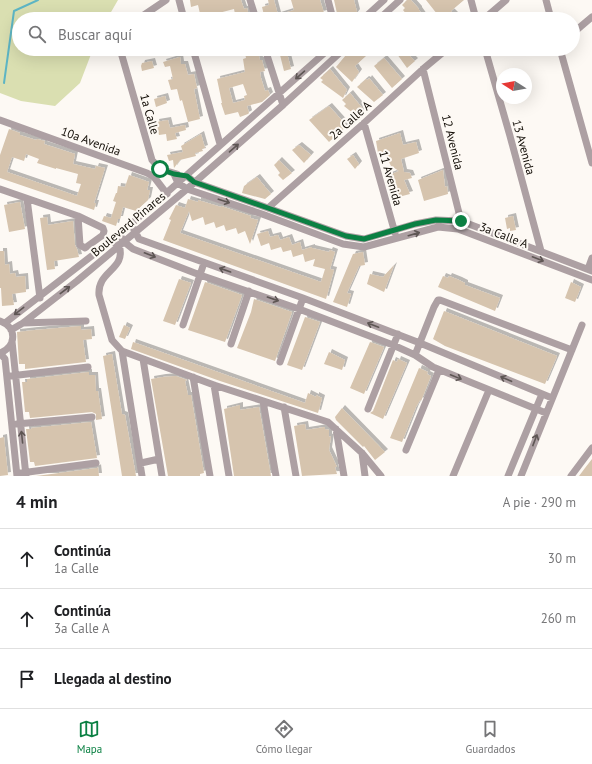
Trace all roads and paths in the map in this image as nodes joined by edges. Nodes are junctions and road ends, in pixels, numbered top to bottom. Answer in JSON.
{"nodes":[{"id":1,"x":166,"y":0,"type":"edge"},
{"id":2,"x":179,"y":0,"type":"edge"},
{"id":3,"x":250,"y":0,"type":"edge"},
{"id":4,"x":328,"y":0,"type":"edge"},
{"id":5,"x":384,"y":0,"type":"edge"},
{"id":6,"x":400,"y":0,"type":"edge"},
{"id":7,"x":471,"y":0,"type":"edge"},
{"id":8,"x":506,"y":0,"type":"edge"},
{"id":9,"x":546,"y":0,"type":"edge"},
{"id":10,"x":148,"y":12,"type":"edge"},
{"id":11,"x":182,"y":12,"type":"edge"},
{"id":12,"x":254,"y":12,"type":"edge"},
{"id":13,"x":331,"y":12,"type":"edge"},
{"id":14,"x":371,"y":12,"type":"edge"},
{"id":15,"x":386,"y":12,"type":"edge"},
{"id":16,"x":474,"y":12,"type":"edge"},
{"id":17,"x":492,"y":12,"type":"edge"},
{"id":18,"x":549,"y":12,"type":"edge"},
{"id":19,"x":592,"y":17,"type":"edge"},
{"id":20,"x":580,"y":27,"type":"edge"},
{"id":21,"x":122,"y":56,"type":"edge"},
{"id":22,"x":195,"y":56,"type":"edge"},
{"id":23,"x":267,"y":56,"type":"edge"},
{"id":24,"x":321,"y":56,"type":"edge"},
{"id":25,"x":336,"y":56,"type":"edge"},
{"id":26,"x":439,"y":56,"type":"edge"},
{"id":27,"x":487,"y":56,"type":"edge"},
{"id":28,"x":562,"y":56,"type":"edge"},
{"id":29,"x":423,"y":69,"type":"junction"},
{"id":30,"x":278,"y":94,"type":"junction"},
{"id":31,"x":283,"y":105,"type":"junction"},
{"id":32,"x":0,"y":120,"type":"edge"},
{"id":33,"x":364,"y":123,"type":"junction"},
{"id":34,"x":220,"y":144,"type":"junction"},
{"id":35,"x":592,"y":162,"type":"edge"},
{"id":36,"x":174,"y":174,"type":"junction"},
{"id":37,"x":187,"y":176,"type":"junction"},
{"id":38,"x":194,"y":182,"type":"junction"},
{"id":39,"x":178,"y":183,"type":"junction"},
{"id":40,"x":187,"y":189,"type":"junction"},
{"id":41,"x":0,"y":190,"type":"edge"},
{"id":42,"x":167,"y":194,"type":"junction"},
{"id":43,"x":27,"y":199,"type":"junction"},
{"id":44,"x":268,"y":208,"type":"junction"},
{"id":45,"x":78,"y":216,"type":"junction"},
{"id":46,"x":461,"y":221,"type":"junction"},
{"id":47,"x":131,"y":224,"type":"junction"},
{"id":48,"x":394,"y":230,"type":"junction"},
{"id":49,"x":135,"y":232,"type":"junction"},
{"id":50,"x":120,"y":234,"type":"junction"},
{"id":51,"x":396,"y":239,"type":"junction"},
{"id":52,"x":112,"y":240,"type":"junction"},
{"id":53,"x":121,"y":243,"type":"junction"},
{"id":54,"x":541,"y":251,"type":"junction"},
{"id":55,"x":592,"y":258,"type":"edge"},
{"id":56,"x":204,"y":263,"type":"junction"},
{"id":57,"x":590,"y":270,"type":"edge"},
{"id":58,"x":200,"y":275,"type":"junction"},
{"id":59,"x":592,"y":280,"type":"edge"},
{"id":60,"x":249,"y":291,"type":"junction"},
{"id":61,"x":39,"y":296,"type":"junction"},
{"id":62,"x":303,"y":298,"type":"junction"},
{"id":63,"x":44,"y":306,"type":"junction"},
{"id":64,"x":299,"y":309,"type":"junction"},
{"id":65,"x":86,"y":321,"type":"dead end"},
{"id":66,"x":2,"y":322,"type":"edge"},
{"id":67,"x":23,"y":322,"type":"junction"},
{"id":68,"x":582,"y":325,"type":"dead end"},
{"id":69,"x":183,"y":326,"type":"dead end"},
{"id":70,"x":11,"y":330,"type":"junction"},
{"id":71,"x":398,"y":334,"type":"junction"},
{"id":72,"x":12,"y":341,"type":"junction"},
{"id":73,"x":420,"y":343,"type":"junction"},
{"id":74,"x":231,"y":344,"type":"dead end"},
{"id":75,"x":394,"y":345,"type":"junction"},
{"id":76,"x":572,"y":350,"type":"junction"},
{"id":77,"x":122,"y":351,"type":"junction"},
{"id":78,"x":0,"y":353,"type":"edge"},
{"id":79,"x":415,"y":354,"type":"junction"},
{"id":80,"x":143,"y":358,"type":"junction"},
{"id":81,"x":280,"y":362,"type":"dead end"},
{"id":82,"x":88,"y":367,"type":"dead end"},
{"id":83,"x":439,"y":370,"type":"junction"},
{"id":84,"x":15,"y":375,"type":"junction"},
{"id":85,"x":6,"y":376,"type":"junction"},
{"id":86,"x":193,"y":377,"type":"junction"},
{"id":87,"x":214,"y":385,"type":"junction"},
{"id":88,"x":489,"y":390,"type":"junction"},
{"id":89,"x":542,"y":394,"type":"junction"},
{"id":90,"x":552,"y":398,"type":"junction"},
{"id":91,"x":263,"y":401,"type":"junction"},
{"id":92,"x":284,"y":407,"type":"junction"},
{"id":93,"x":368,"y":409,"type":"dead end"},
{"id":94,"x":536,"y":409,"type":"junction"},
{"id":95,"x":546,"y":412,"type":"junction"},
{"id":96,"x":92,"y":417,"type":"dead end"},
{"id":97,"x":20,"y":423,"type":"junction"},
{"id":98,"x":11,"y":425,"type":"junction"},
{"id":99,"x":336,"y":429,"type":"junction"},
{"id":100,"x":592,"y":448,"type":"edge"},
{"id":101,"x":406,"y":450,"type":"dead end"},
{"id":102,"x":362,"y":453,"type":"junction"},
{"id":103,"x":159,"y":459,"type":"junction"},
{"id":104,"x":96,"y":463,"type":"dead end"},
{"id":105,"x":140,"y":463,"type":"junction"},
{"id":106,"x":26,"y":474,"type":"edge"},
{"id":107,"x":17,"y":475,"type":"edge"},
{"id":108,"x":142,"y":476,"type":"edge"},
{"id":109,"x":162,"y":476,"type":"edge"},
{"id":110,"x":210,"y":476,"type":"edge"},
{"id":111,"x":229,"y":476,"type":"edge"},
{"id":112,"x":276,"y":476,"type":"edge"},
{"id":113,"x":296,"y":476,"type":"edge"},
{"id":114,"x":344,"y":476,"type":"edge"},
{"id":115,"x":365,"y":476,"type":"edge"},
{"id":116,"x":381,"y":476,"type":"edge"},
{"id":117,"x":454,"y":476,"type":"edge"},
{"id":118,"x":508,"y":476,"type":"edge"},
{"id":119,"x":521,"y":476,"type":"edge"},
{"id":120,"x":571,"y":476,"type":"edge"}],
"edges":[{"from":1,"to":10,"type":"street"},
{"from":2,"to":11,"type":"street"},
{"from":3,"to":12,"type":"street"},
{"from":4,"to":13,"type":"street"},
{"from":5,"to":14,"type":"street"},
{"from":6,"to":15,"type":"street"},
{"from":7,"to":16,"type":"street"},
{"from":8,"to":17,"type":"street"},
{"from":9,"to":18,"type":"street"},
{"from":19,"to":20,"type":"street"},
{"from":21,"to":36,"type":"street","name":"1a Calle"},
{"from":22,"to":34,"type":"street"},
{"from":23,"to":30,"type":"street"},
{"from":24,"to":30,"type":"street","name":"Boulevard Pinares","one_way":true},
{"from":25,"to":31,"type":"street","name":"Boulevard Pinares"},
{"from":26,"to":29,"type":"street","name":"2a Calle A"},
{"from":27,"to":54,"type":"street","name":"13 Avenida"},
{"from":28,"to":35,"type":"street"},
{"from":29,"to":33,"type":"street","name":"2a Calle A"},
{"from":29,"to":46,"type":"street","name":"12 Avenida"},
{"from":30,"to":31,"type":"street"},
{"from":30,"to":34,"type":"street","name":"Boulevard Pinares"},
{"from":38,"to":31,"type":"street","name":"Boulevard Pinares","one_way":true},
{"from":32,"to":42,"type":"street","name":"10a Avenida"},
{"from":33,"to":44,"type":"street","name":"2a Calle A"},
{"from":33,"to":48,"type":"street","name":"11 Avenida"},
{"from":34,"to":37,"type":"street","name":"Boulevard Pinares"},
{"from":36,"to":37,"type":"street","name":"1a Calle"},
{"from":36,"to":39,"type":"street"},
{"from":37,"to":38,"type":"street","name":"3a Calle A"},
{"from":37,"to":39,"type":"street","name":"Boulevard Pinares"},
{"from":38,"to":40,"type":"street","name":"Boulevard Pinares"},
{"from":38,"to":44,"type":"street","name":"3a Calle A"},
{"from":39,"to":40,"type":"street","name":"3a Calle A"},
{"from":39,"to":42,"type":"street","name":"Boulevard Pinares"},
{"from":40,"to":49,"type":"street","name":"Boulevard Pinares"},
{"from":40,"to":51,"type":"street","name":"3a Calle A","one_way":true},
{"from":41,"to":43,"type":"street"},
{"from":42,"to":47,"type":"street","name":"Boulevard Pinares"},
{"from":43,"to":45,"type":"street"},
{"from":43,"to":61,"type":"street"},
{"from":44,"to":48,"type":"street","name":"3a Calle A"},
{"from":45,"to":45,"type":"street"},
{"from":46,"to":48,"type":"street","name":"3a Calle A"},
{"from":46,"to":54,"type":"street","name":"3a Calle A"},
{"from":47,"to":49,"type":"street"},
{"from":47,"to":50,"type":"street","name":"Boulevard Pinares"},
{"from":48,"to":51,"type":"street","name":"11 Avenida"},
{"from":49,"to":53,"type":"street","name":"Boulevard Pinares"},
{"from":49,"to":56,"type":"street"},
{"from":50,"to":52,"type":"street","name":"Boulevard Pinares"},
{"from":50,"to":53,"type":"street"},
{"from":51,"to":59,"type":"street","name":"3a Calle A","one_way":true},
{"from":52,"to":53,"type":"street"},
{"from":52,"to":61,"type":"street","name":"Boulevard Pinares"},
{"from":53,"to":58,"type":"street","one_way":true},
{"from":63,"to":53,"type":"street","name":"Boulevard Pinares","one_way":true},
{"from":53,"to":77,"type":"street"},
{"from":54,"to":57,"type":"street","name":"3a Calle A"},
{"from":55,"to":57,"type":"street"},
{"from":56,"to":58,"type":"street"},
{"from":62,"to":56,"type":"street","one_way":true},
{"from":58,"to":60,"type":"street"},
{"from":58,"to":69,"type":"street"},
{"from":60,"to":64,"type":"street","one_way":true},
{"from":60,"to":74,"type":"street"},
{"from":61,"to":63,"type":"street"},
{"from":61,"to":66,"type":"street","name":"Boulevard Pinares","one_way":true},
{"from":62,"to":64,"type":"street"},
{"from":71,"to":62,"type":"street","one_way":true},
{"from":63,"to":67,"type":"street","name":"Boulevard Pinares"},
{"from":64,"to":75,"type":"street"},
{"from":64,"to":81,"type":"street"},
{"from":65,"to":67,"type":"street"},
{"from":66,"to":70,"type":"street"},
{"from":67,"to":70,"type":"street","name":"Boulevard Pinares"},
{"from":68,"to":76,"type":"street"},
{"from":70,"to":72,"type":"street"},
{"from":71,"to":73,"type":"street"},
{"from":71,"to":75,"type":"street"},
{"from":72,"to":78,"type":"street"},
{"from":72,"to":84,"type":"street"},
{"from":73,"to":76,"type":"street"},
{"from":73,"to":79,"type":"street"},
{"from":89,"to":73,"type":"street","one_way":true},
{"from":75,"to":79,"type":"street"},
{"from":75,"to":93,"type":"street"},
{"from":76,"to":90,"type":"street"},
{"from":77,"to":80,"type":"street"},
{"from":77,"to":105,"type":"street"},
{"from":78,"to":85,"type":"street"},
{"from":79,"to":83,"type":"street"},
{"from":80,"to":86,"type":"street"},
{"from":80,"to":103,"type":"street"},
{"from":82,"to":84,"type":"street"},
{"from":83,"to":88,"type":"street","one_way":true},
{"from":83,"to":101,"type":"street"},
{"from":84,"to":85,"type":"street"},
{"from":84,"to":97,"type":"street"},
{"from":85,"to":98,"type":"street"},
{"from":86,"to":87,"type":"street"},
{"from":86,"to":110,"type":"street"},
{"from":87,"to":91,"type":"street"},
{"from":87,"to":111,"type":"street"},
{"from":88,"to":94,"type":"street"},
{"from":88,"to":117,"type":"street"},
{"from":89,"to":90,"type":"street"},
{"from":89,"to":94,"type":"street"},
{"from":90,"to":95,"type":"street"},
{"from":91,"to":92,"type":"street"},
{"from":91,"to":112,"type":"street"},
{"from":92,"to":99,"type":"street"},
{"from":92,"to":113,"type":"street"},
{"from":94,"to":95,"type":"street"},
{"from":94,"to":118,"type":"street"},
{"from":119,"to":95,"type":"street","one_way":true},
{"from":96,"to":97,"type":"street"},
{"from":97,"to":98,"type":"street"},
{"from":106,"to":97,"type":"street","one_way":true},
{"from":98,"to":107,"type":"street"},
{"from":99,"to":102,"type":"street"},
{"from":99,"to":114,"type":"street"},
{"from":100,"to":120,"type":"street"},
{"from":102,"to":115,"type":"street"},
{"from":102,"to":116,"type":"street"},
{"from":103,"to":105,"type":"street"},
{"from":103,"to":109,"type":"street"},
{"from":104,"to":106,"type":"street"},
{"from":105,"to":108,"type":"street"},
{"from":106,"to":107,"type":"street"}]}
